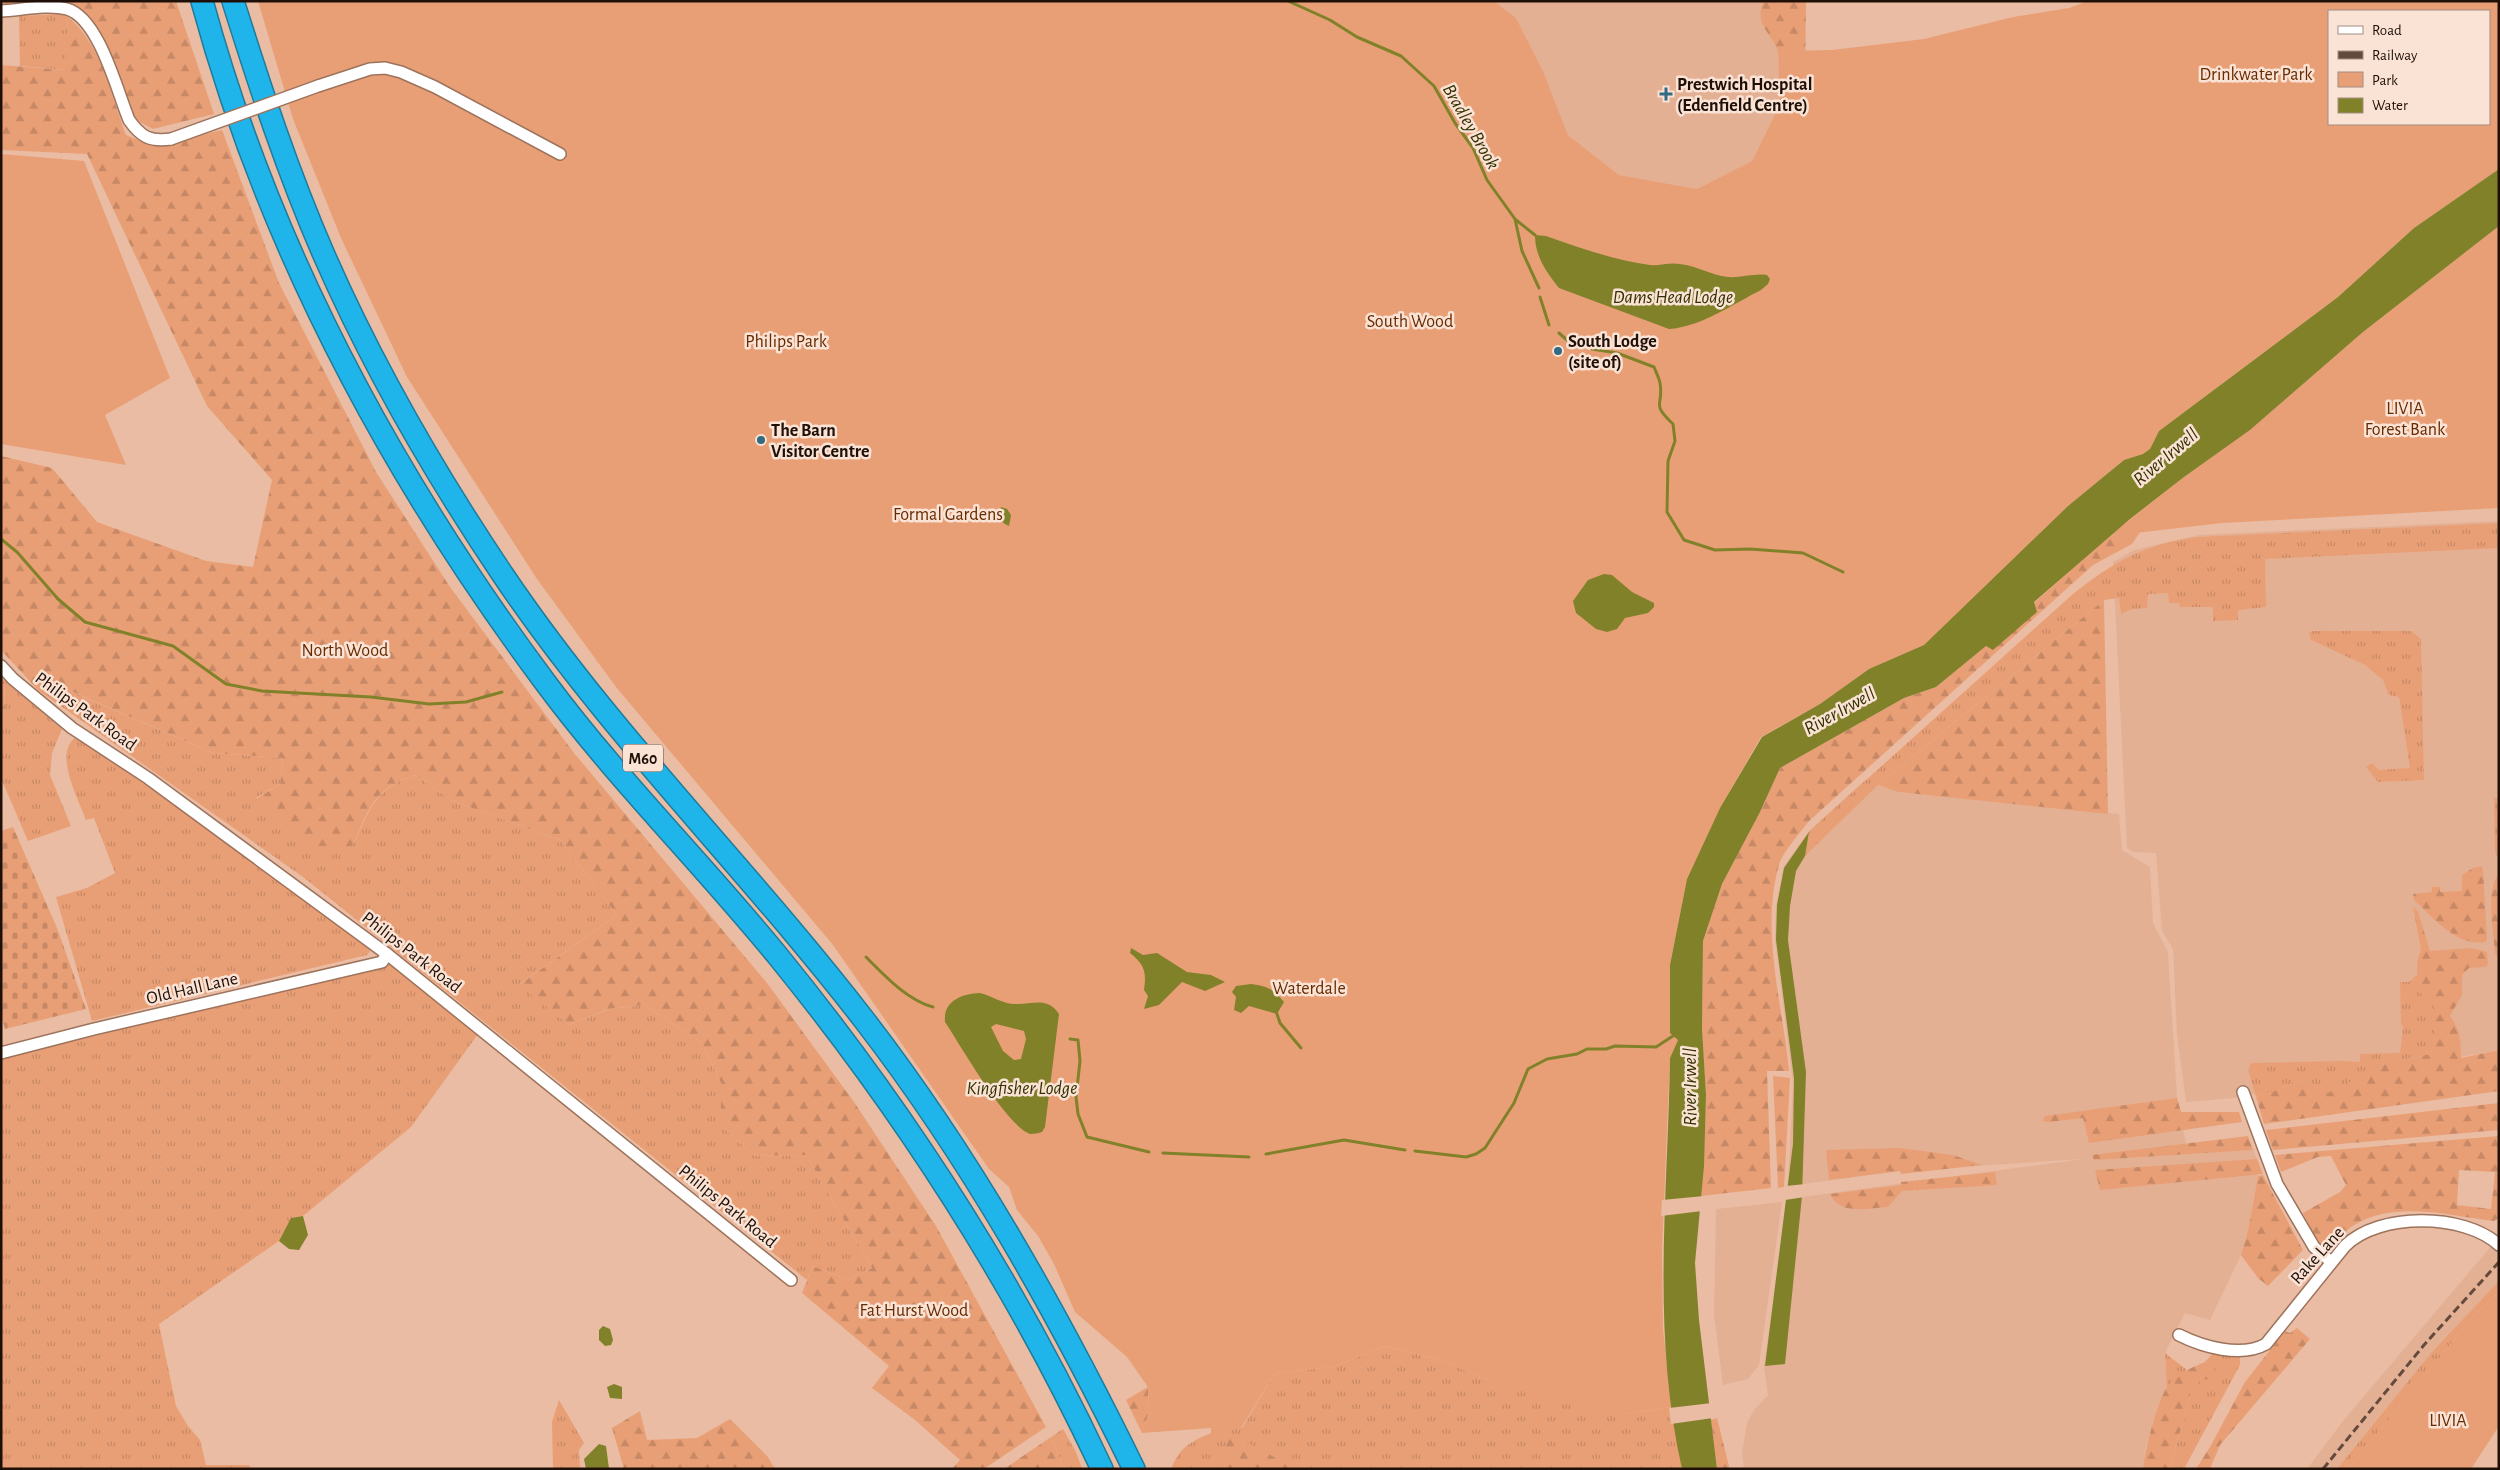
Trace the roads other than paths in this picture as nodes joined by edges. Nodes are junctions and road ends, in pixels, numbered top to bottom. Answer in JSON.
{"nodes":[{"id":1,"x":202,"y":1,"type":"edge"},
{"id":2,"x":232,"y":1,"type":"edge"},
{"id":3,"x":1,"y":11,"type":"edge"},
{"id":4,"x":560,"y":154,"type":"dead end"},
{"id":5,"x":1,"y":666,"type":"edge"},
{"id":6,"x":387,"y":954,"type":"junction"},
{"id":7,"x":1,"y":1054,"type":"edge"},
{"id":8,"x":2243,"y":1092,"type":"dead end"},
{"id":9,"x":2496,"y":1242,"type":"edge"},
{"id":10,"x":2331,"y":1262,"type":"junction"},
{"id":11,"x":791,"y":1280,"type":"dead end"},
{"id":12,"x":2179,"y":1335,"type":"dead end"},
{"id":13,"x":1102,"y":1469,"type":"edge"},
{"id":14,"x":1134,"y":1469,"type":"edge"}],
"edges":[{"from":1,"to":13,"type":"highway","number":"M60"},
{"from":2,"to":14,"type":"highway","number":"M60"},
{"from":3,"to":4,"type":"street","bridge":true},
{"from":5,"to":6,"type":"street","name":"Philips Park Road"},
{"from":6,"to":7,"type":"street","name":"Old Hall Lane"},
{"from":6,"to":11,"type":"street","name":"Philips Park Road"},
{"from":8,"to":10,"type":"street"},
{"from":9,"to":10,"type":"street","name":"Rake Lane"},
{"from":10,"to":12,"type":"street","name":"Rake Lane"}]}
